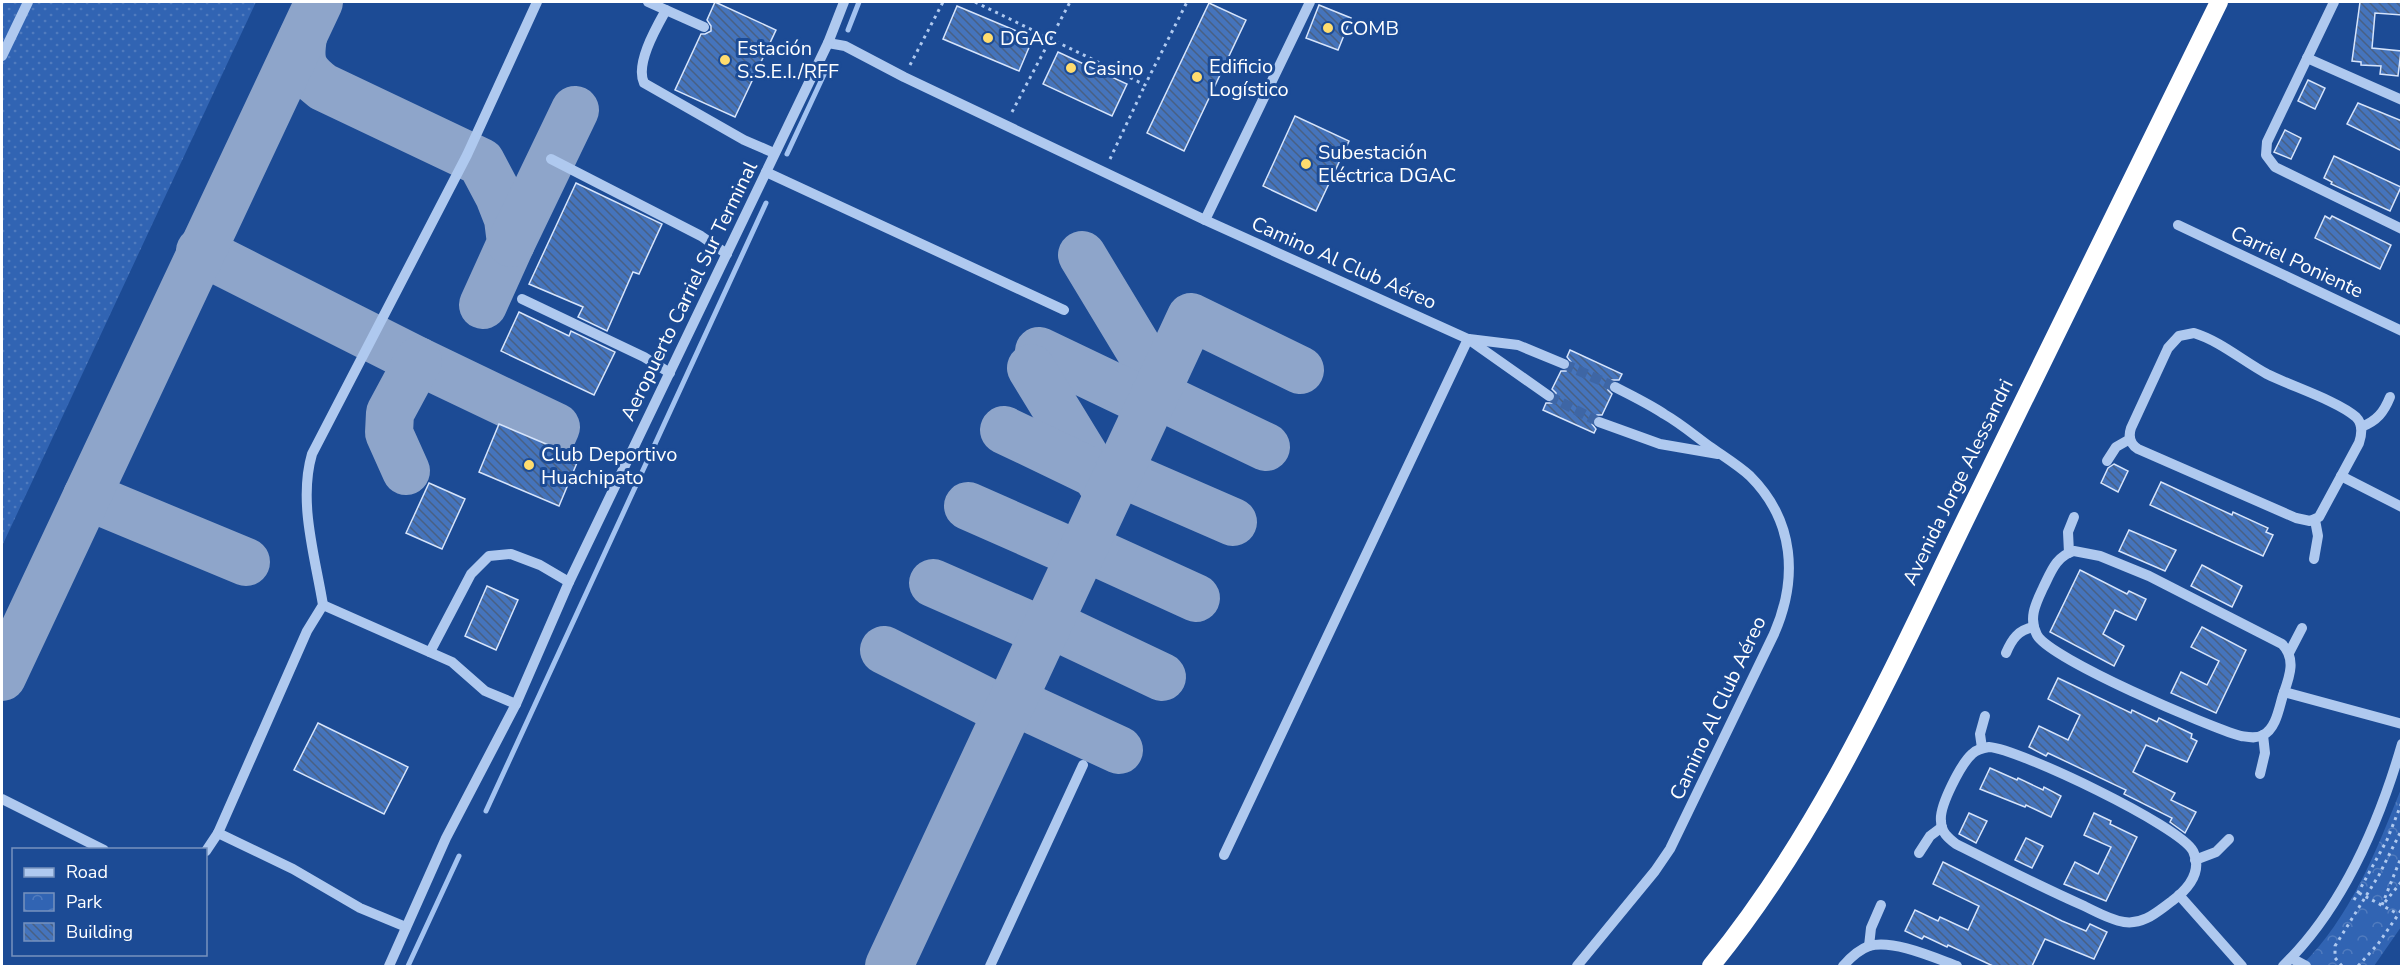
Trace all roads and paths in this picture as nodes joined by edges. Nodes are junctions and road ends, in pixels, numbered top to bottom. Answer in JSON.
{"nodes":[{"id":1,"x":27,"y":2,"type":"edge"},
{"id":2,"x":537,"y":2,"type":"edge"},
{"id":3,"x":648,"y":2,"type":"edge"},
{"id":4,"x":844,"y":2,"type":"edge"},
{"id":5,"x":943,"y":2,"type":"edge"},
{"id":6,"x":976,"y":2,"type":"edge"},
{"id":7,"x":1071,"y":2,"type":"edge"},
{"id":8,"x":1187,"y":2,"type":"edge"},
{"id":9,"x":1310,"y":2,"type":"edge"},
{"id":10,"x":2220,"y":2,"type":"edge"},
{"id":11,"x":2334,"y":2,"type":"edge"},
{"id":12,"x":666,"y":10,"type":"junction"},
{"id":13,"x":704,"y":27,"type":"dead end"},
{"id":14,"x":1051,"y":39,"type":"junction"},
{"id":15,"x":828,"y":43,"type":"junction"},
{"id":16,"x":2,"y":56,"type":"edge"},
{"id":17,"x":2307,"y":58,"type":"junction"},
{"id":18,"x":904,"y":77,"type":"junction"},
{"id":19,"x":1145,"y":85,"type":"junction"},
{"id":20,"x":2402,"y":100,"type":"edge"},
{"id":21,"x":1006,"y":125,"type":"junction"},
{"id":22,"x":774,"y":153,"type":"junction"},
{"id":23,"x":551,"y":159,"type":"dead end"},
{"id":24,"x":766,"y":172,"type":"junction"},
{"id":25,"x":1104,"y":172,"type":"junction"},
{"id":26,"x":1205,"y":220,"type":"junction"},
{"id":27,"x":2178,"y":225,"type":"dead end"},
{"id":28,"x":2402,"y":230,"type":"edge"},
{"id":29,"x":727,"y":254,"type":"junction"},
{"id":30,"x":522,"y":299,"type":"dead end"},
{"id":31,"x":1064,"y":310,"type":"dead end"},
{"id":32,"x":2402,"y":331,"type":"edge"},
{"id":33,"x":1468,"y":339,"type":"junction"},
{"id":34,"x":1564,"y":364,"type":"tunnel mouth"},
{"id":35,"x":670,"y":373,"type":"junction"},
{"id":36,"x":1615,"y":387,"type":"tunnel mouth"},
{"id":37,"x":1549,"y":396,"type":"tunnel mouth"},
{"id":38,"x":2390,"y":397,"type":"dead end"},
{"id":39,"x":1599,"y":422,"type":"tunnel mouth"},
{"id":40,"x":2361,"y":427,"type":"junction"},
{"id":41,"x":2130,"y":439,"type":"junction"},
{"id":42,"x":1721,"y":455,"type":"junction"},
{"id":43,"x":2107,"y":461,"type":"dead end"},
{"id":44,"x":2341,"y":476,"type":"junction"},
{"id":45,"x":2402,"y":507,"type":"edge"},
{"id":46,"x":2074,"y":517,"type":"dead end"},
{"id":47,"x":2315,"y":519,"type":"junction"},
{"id":48,"x":2069,"y":553,"type":"junction"},
{"id":49,"x":2314,"y":559,"type":"dead end"},
{"id":50,"x":569,"y":582,"type":"junction"},
{"id":51,"x":323,"y":605,"type":"junction"},
{"id":52,"x":2034,"y":627,"type":"junction"},
{"id":53,"x":2302,"y":628,"type":"dead end"},
{"id":54,"x":430,"y":652,"type":"junction"},
{"id":55,"x":2006,"y":653,"type":"dead end"},
{"id":56,"x":2289,"y":653,"type":"junction"},
{"id":57,"x":2284,"y":692,"type":"junction"},
{"id":58,"x":516,"y":704,"type":"junction"},
{"id":59,"x":1985,"y":716,"type":"dead end"},
{"id":60,"x":2402,"y":723,"type":"edge"},
{"id":61,"x":2263,"y":735,"type":"junction"},
{"id":62,"x":2402,"y":744,"type":"edge"},
{"id":63,"x":1982,"y":748,"type":"junction"},
{"id":64,"x":1083,"y":765,"type":"dead end"},
{"id":65,"x":2260,"y":774,"type":"dead end"},
{"id":66,"x":2,"y":799,"type":"edge"},
{"id":67,"x":1941,"y":827,"type":"junction"},
{"id":68,"x":2402,"y":829,"type":"edge"},
{"id":69,"x":218,"y":833,"type":"junction"},
{"id":70,"x":2229,"y":839,"type":"dead end"},
{"id":71,"x":102,"y":848,"type":"edge"},
{"id":72,"x":207,"y":850,"type":"edge"},
{"id":73,"x":1919,"y":853,"type":"dead end"},
{"id":74,"x":1224,"y":855,"type":"dead end"},
{"id":75,"x":2402,"y":855,"type":"edge"},
{"id":76,"x":2195,"y":860,"type":"junction"},
{"id":77,"x":2402,"y":881,"type":"edge"},
{"id":78,"x":2359,"y":893,"type":"dead end"},
{"id":79,"x":2179,"y":895,"type":"junction"},
{"id":80,"x":2366,"y":897,"type":"junction"},
{"id":81,"x":1881,"y":905,"type":"dead end"},
{"id":82,"x":2382,"y":905,"type":"junction"},
{"id":83,"x":2402,"y":909,"type":"edge"},
{"id":84,"x":2398,"y":914,"type":"junction"},
{"id":85,"x":406,"y":927,"type":"junction"},
{"id":86,"x":1869,"y":946,"type":"junction"},
{"id":87,"x":2291,"y":958,"type":"junction"},
{"id":88,"x":389,"y":966,"type":"edge"},
{"id":89,"x":990,"y":966,"type":"edge"},
{"id":90,"x":1577,"y":966,"type":"edge"},
{"id":91,"x":1711,"y":966,"type":"edge"},
{"id":92,"x":1843,"y":966,"type":"edge"},
{"id":93,"x":1957,"y":966,"type":"edge"},
{"id":94,"x":2242,"y":966,"type":"edge"},
{"id":95,"x":2283,"y":966,"type":"edge"},
{"id":96,"x":2306,"y":966,"type":"edge"},
{"id":97,"x":2342,"y":966,"type":"edge"},
{"id":98,"x":2358,"y":966,"type":"edge"}],
"edges":[{"from":1,"to":16,"type":"street"},
{"from":2,"to":51,"type":"street"},
{"from":3,"to":12,"type":"street"},
{"from":4,"to":15,"type":"street","name":"Aeropuerto Carriel Sur Terminal"},
{"from":5,"to":18,"type":"path"},
{"from":6,"to":14,"type":"path"},
{"from":7,"to":14,"type":"path"},
{"from":8,"to":19,"type":"path"},
{"from":9,"to":26,"type":"street"},
{"from":10,"to":91,"type":"highway","name":"Avenida Jorge Alessandri"},
{"from":11,"to":17,"type":"street"},
{"from":12,"to":13,"type":"street"},
{"from":12,"to":22,"type":"street"},
{"from":14,"to":19,"type":"path"},
{"from":14,"to":21,"type":"path"},
{"from":15,"to":18,"type":"street","name":"Camino Al Club Aéreo"},
{"from":15,"to":22,"type":"street","name":"Aeropuerto Carriel Sur Terminal"},
{"from":17,"to":20,"type":"street"},
{"from":17,"to":28,"type":"street"},
{"from":18,"to":21,"type":"street","name":"Camino Al Club Aéreo"},
{"from":19,"to":25,"type":"path"},
{"from":21,"to":25,"type":"street","name":"Camino Al Club Aéreo"},
{"from":22,"to":24,"type":"street","name":"Aeropuerto Carriel Sur Terminal"},
{"from":23,"to":29,"type":"street"},
{"from":24,"to":29,"type":"street","name":"Aeropuerto Carriel Sur Terminal"},
{"from":24,"to":31,"type":"street"},
{"from":25,"to":26,"type":"street","name":"Camino Al Club Aéreo"},
{"from":26,"to":33,"type":"street","name":"Camino Al Club Aéreo"},
{"from":27,"to":32,"type":"street","name":"Carriel Poniente"},
{"from":29,"to":35,"type":"street","name":"Aeropuerto Carriel Sur Terminal"},
{"from":30,"to":35,"type":"street"},
{"from":33,"to":34,"type":"street","name":"Camino Al Club Aéreo"},
{"from":33,"to":37,"type":"street","name":"Camino Al Club Aéreo"},
{"from":33,"to":74,"type":"street"},
{"from":35,"to":50,"type":"street","name":"Aeropuerto Carriel Sur Terminal"},
{"from":36,"to":42,"type":"street","name":"Camino Al Club Aéreo"},
{"from":38,"to":40,"type":"street"},
{"from":39,"to":42,"type":"street","name":"Camino Al Club Aéreo"},
{"from":40,"to":41,"type":"street"},
{"from":40,"to":44,"type":"street"},
{"from":41,"to":43,"type":"street"},
{"from":41,"to":47,"type":"street"},
{"from":42,"to":90,"type":"street","name":"Camino Al Club Aéreo"},
{"from":44,"to":45,"type":"street"},
{"from":44,"to":47,"type":"street"},
{"from":46,"to":48,"type":"street"},
{"from":47,"to":49,"type":"street"},
{"from":48,"to":52,"type":"street"},
{"from":48,"to":56,"type":"street"},
{"from":50,"to":54,"type":"street"},
{"from":50,"to":58,"type":"street","name":"Aeropuerto Carriel Sur Terminal"},
{"from":51,"to":54,"type":"street"},
{"from":51,"to":69,"type":"street"},
{"from":52,"to":55,"type":"street"},
{"from":52,"to":61,"type":"street"},
{"from":53,"to":56,"type":"street"},
{"from":54,"to":58,"type":"street"},
{"from":56,"to":57,"type":"street"},
{"from":57,"to":60,"type":"street"},
{"from":57,"to":61,"type":"street"},
{"from":58,"to":85,"type":"street","name":"Aeropuerto Carriel Sur Terminal"},
{"from":59,"to":63,"type":"street"},
{"from":61,"to":65,"type":"street"},
{"from":62,"to":87,"type":"street"},
{"from":63,"to":67,"type":"street"},
{"from":63,"to":76,"type":"street"},
{"from":64,"to":89,"type":"street"},
{"from":66,"to":71,"type":"street"},
{"from":67,"to":73,"type":"street"},
{"from":67,"to":79,"type":"street"},
{"from":68,"to":80,"type":"path"},
{"from":69,"to":72,"type":"street"},
{"from":69,"to":85,"type":"street"},
{"from":70,"to":76,"type":"street"},
{"from":75,"to":82,"type":"path"},
{"from":76,"to":79,"type":"street"},
{"from":77,"to":82,"type":"path"},
{"from":78,"to":80,"type":"path"},
{"from":79,"to":94,"type":"street"},
{"from":80,"to":82,"type":"path"},
{"from":80,"to":97,"type":"path"},
{"from":81,"to":86,"type":"street"},
{"from":82,"to":84,"type":"path"},
{"from":83,"to":84,"type":"path"},
{"from":84,"to":98,"type":"path"},
{"from":85,"to":88,"type":"street","name":"Aeropuerto Carriel Sur Terminal"},
{"from":86,"to":92,"type":"street"},
{"from":86,"to":93,"type":"street"},
{"from":87,"to":95,"type":"street"},
{"from":87,"to":96,"type":"street"}]}
